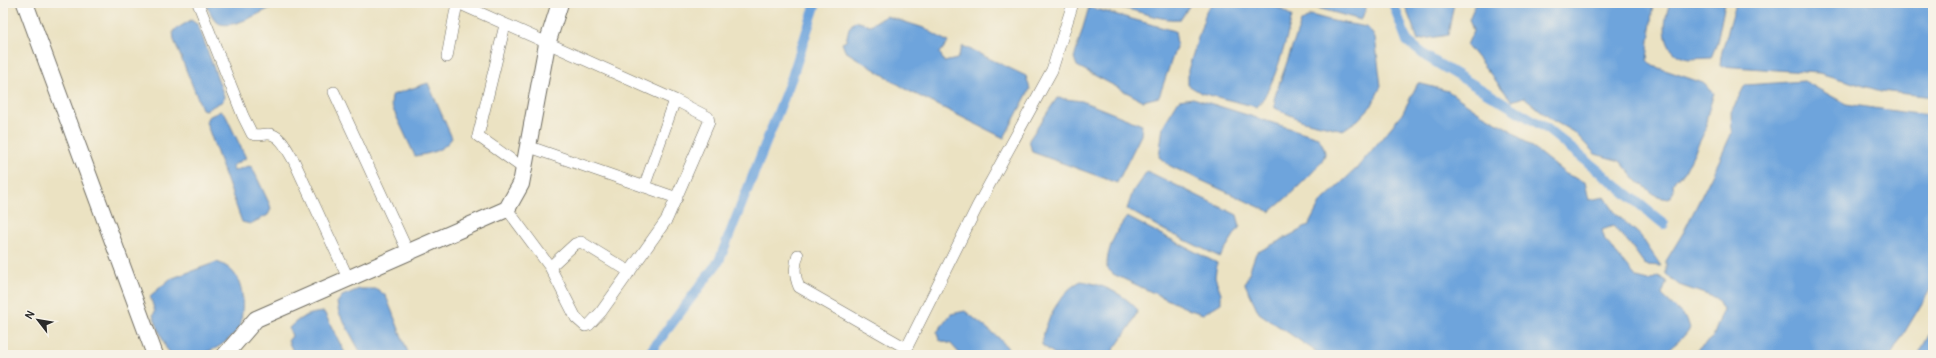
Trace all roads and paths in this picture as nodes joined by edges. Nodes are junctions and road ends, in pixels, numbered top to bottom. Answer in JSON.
{"nodes":[{"id":1,"x":25,"y":3,"type":"edge"},
{"id":2,"x":198,"y":3,"type":"edge"},
{"id":3,"x":458,"y":3,"type":"edge"},
{"id":4,"x":560,"y":3,"type":"edge"},
{"id":5,"x":1073,"y":3,"type":"edge"},
{"id":6,"x":505,"y":25,"type":"junction"},
{"id":7,"x":547,"y":44,"type":"junction"},
{"id":8,"x":447,"y":56,"type":"dead end"},
{"id":9,"x":334,"y":92,"type":"dead end"},
{"id":10,"x":675,"y":100,"type":"junction"},
{"id":11,"x":527,"y":146,"type":"junction"},
{"id":12,"x":524,"y":168,"type":"junction"},
{"id":13,"x":644,"y":187,"type":"junction"},
{"id":14,"x":677,"y":198,"type":"junction"},
{"id":15,"x":507,"y":209,"type":"junction"},
{"id":16,"x":408,"y":252,"type":"junction"},
{"id":17,"x":798,"y":255,"type":"dead end"},
{"id":18,"x":550,"y":267,"type":"junction"},
{"id":19,"x":630,"y":272,"type":"junction"},
{"id":20,"x":348,"y":278,"type":"junction"},
{"id":21,"x":904,"y":352,"type":"edge"},
{"id":22,"x":155,"y":355,"type":"edge"},
{"id":23,"x":225,"y":355,"type":"edge"}],
"edges":[{"from":1,"to":22,"type":"street"},
{"from":2,"to":20,"type":"street"},
{"from":3,"to":6,"type":"street"},
{"from":3,"to":8,"type":"street"},
{"from":4,"to":7,"type":"street"},
{"from":5,"to":21,"type":"street"},
{"from":6,"to":7,"type":"street"},
{"from":6,"to":12,"type":"street"},
{"from":7,"to":10,"type":"street"},
{"from":7,"to":11,"type":"street"},
{"from":9,"to":16,"type":"street"},
{"from":10,"to":13,"type":"street"},
{"from":10,"to":14,"type":"street"},
{"from":11,"to":12,"type":"street"},
{"from":11,"to":13,"type":"street"},
{"from":12,"to":15,"type":"street"},
{"from":13,"to":14,"type":"street"},
{"from":14,"to":19,"type":"street"},
{"from":15,"to":16,"type":"street"},
{"from":15,"to":18,"type":"street"},
{"from":16,"to":20,"type":"street"},
{"from":17,"to":21,"type":"street"},
{"from":18,"to":19,"type":"street"},
{"from":18,"to":19,"type":"street"},
{"from":20,"to":23,"type":"street"}]}
